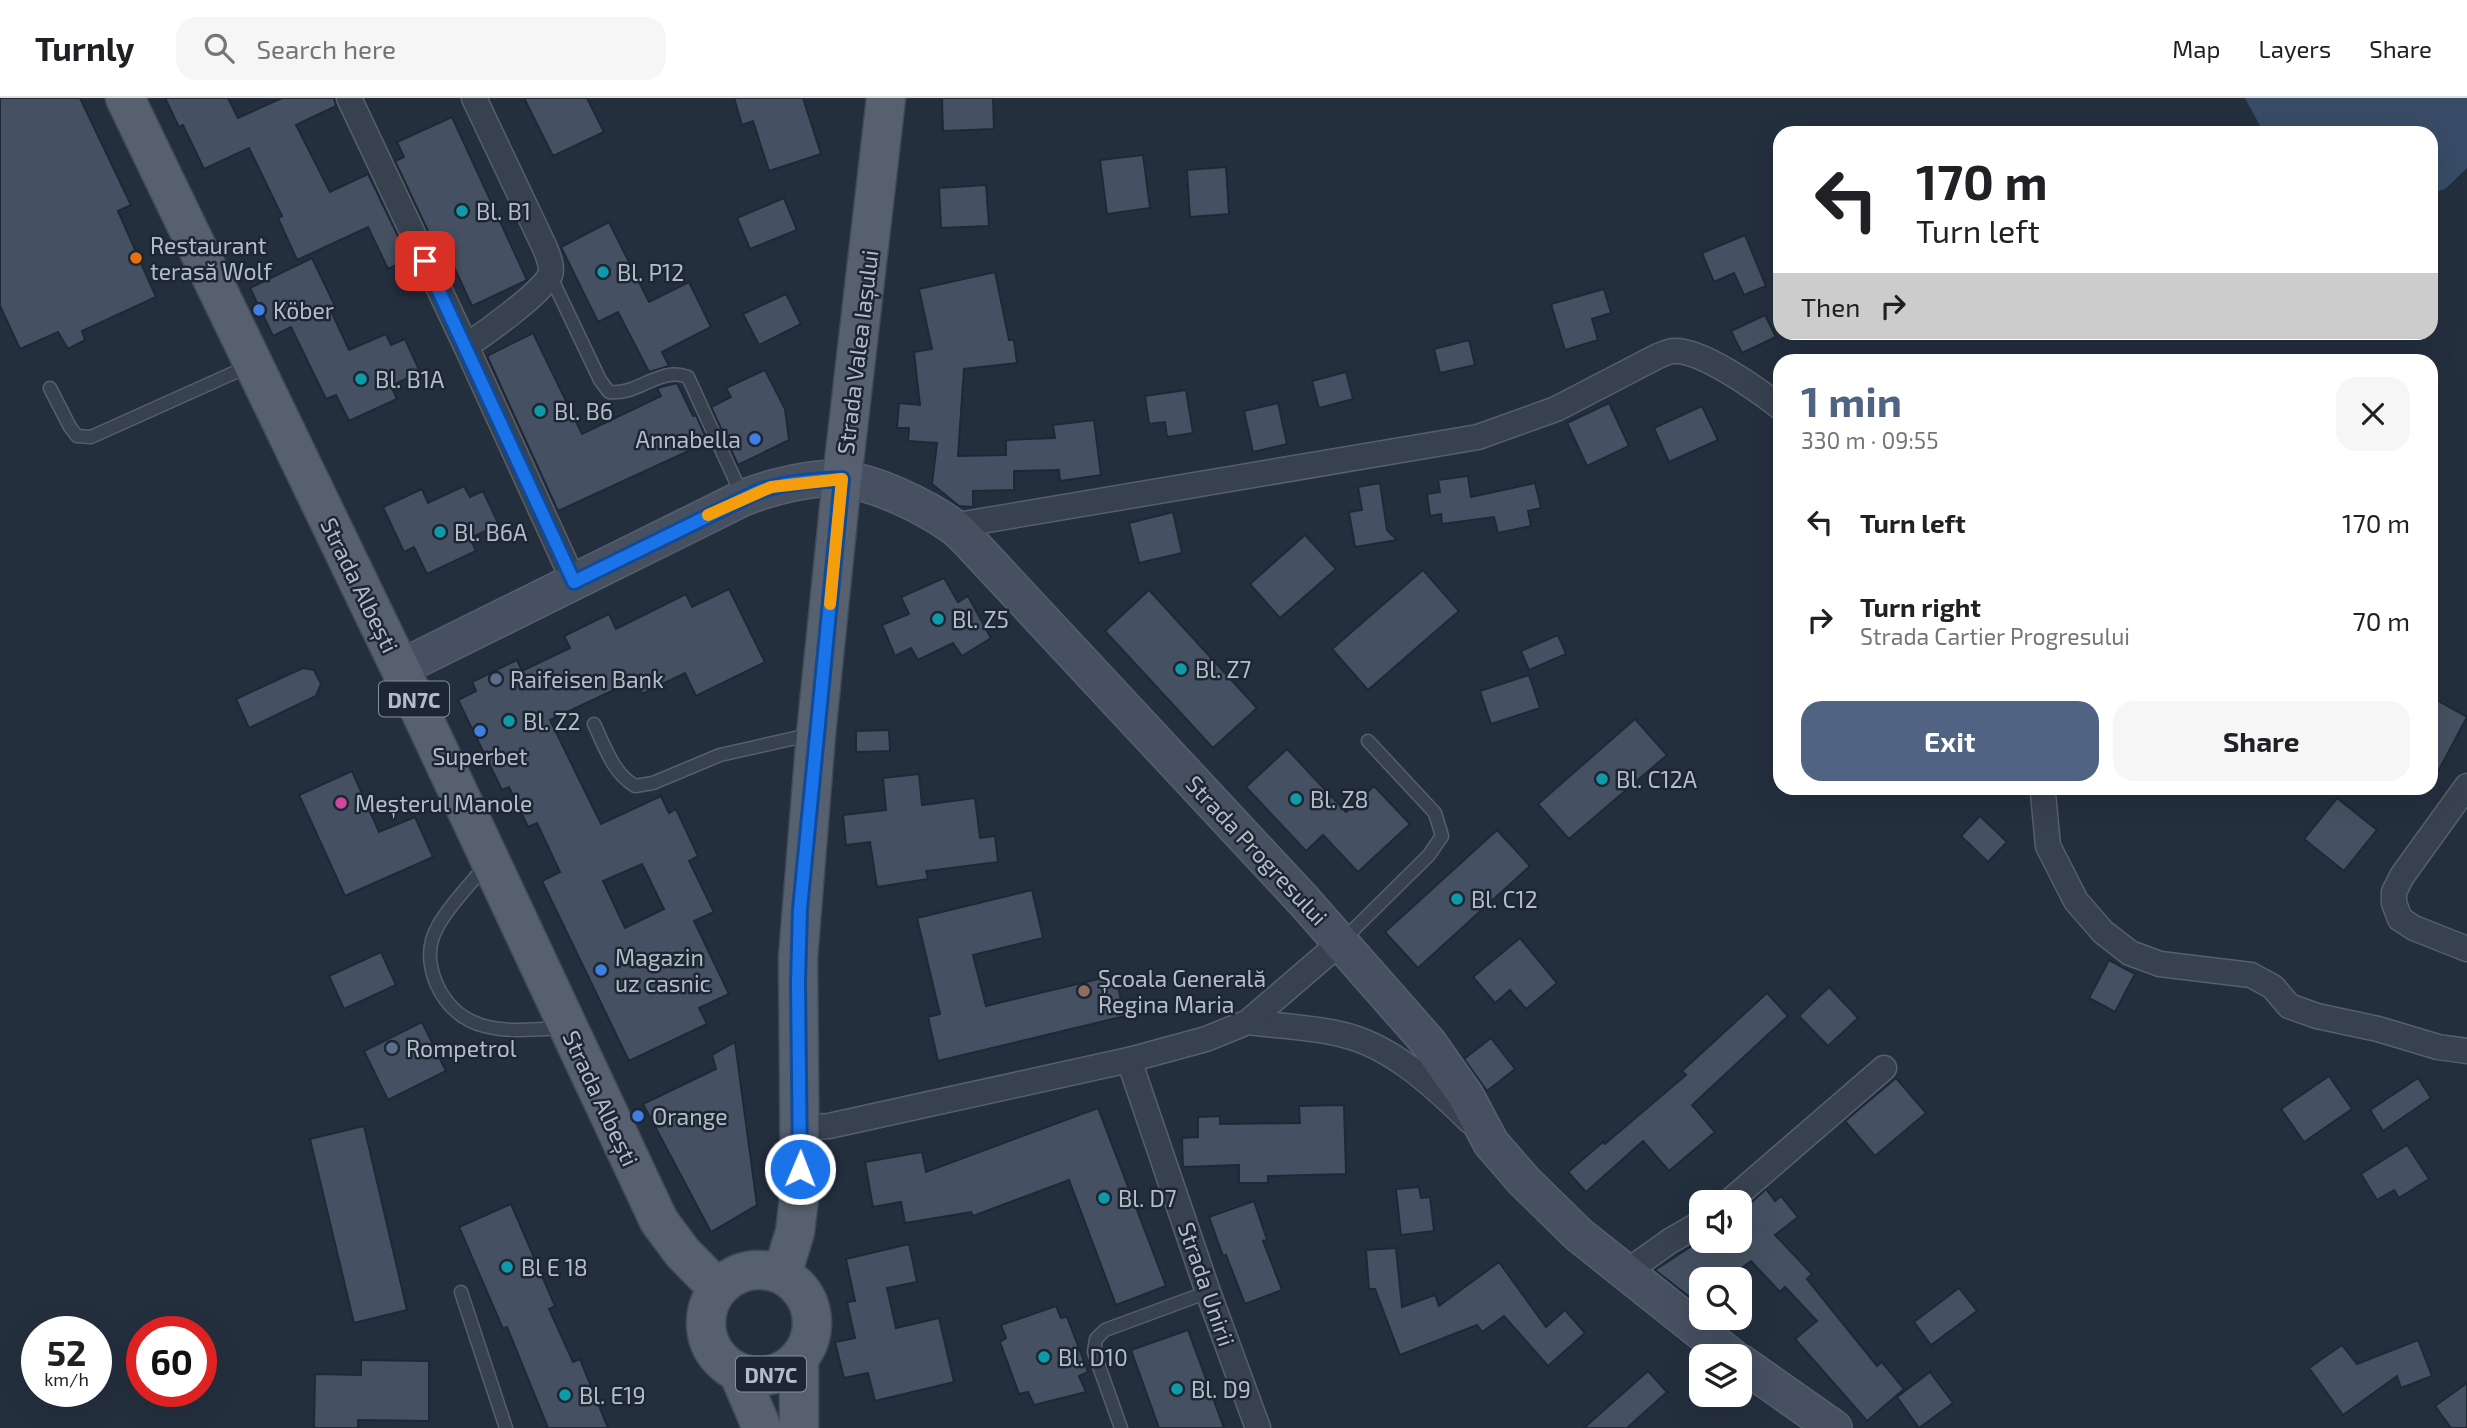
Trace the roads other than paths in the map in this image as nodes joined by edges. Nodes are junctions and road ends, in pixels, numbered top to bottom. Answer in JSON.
{"nodes":[{"id":1,"x":125,"y":98,"type":"edge"},
{"id":2,"x":349,"y":98,"type":"edge"},
{"id":3,"x":474,"y":98,"type":"edge"},
{"id":4,"x":886,"y":98,"type":"edge"},
{"id":5,"x":550,"y":275,"type":"junction"},
{"id":6,"x":466,"y":346,"type":"junction"},
{"id":7,"x":253,"y":364,"type":"junction"},
{"id":8,"x":50,"y":388,"type":"dead end"},
{"id":9,"x":1773,"y":402,"type":"edge"},
{"id":10,"x":842,"y":479,"type":"junction"},
{"id":11,"x":743,"y":498,"type":"junction"},
{"id":12,"x":952,"y":526,"type":"junction"},
{"id":13,"x":574,"y":582,"type":"junction"},
{"id":14,"x":400,"y":668,"type":"junction"},
{"id":15,"x":594,"y":724,"type":"dead end"},
{"id":16,"x":816,"y":734,"type":"junction"},
{"id":17,"x":1368,"y":741,"type":"dead end"},
{"id":18,"x":2467,"y":786,"type":"edge"},
{"id":19,"x":2043,"y":795,"type":"edge"},
{"id":20,"x":490,"y":860,"type":"junction"},
{"id":21,"x":1341,"y":942,"type":"junction"},
{"id":22,"x":2467,"y":949,"type":"edge"},
{"id":23,"x":1248,"y":1022,"type":"junction"},
{"id":24,"x":568,"y":1028,"type":"junction"},
{"id":25,"x":2467,"y":1051,"type":"edge"},
{"id":26,"x":1129,"y":1060,"type":"junction"},
{"id":27,"x":1884,"y":1068,"type":"dead end"},
{"id":28,"x":800,"y":1128,"type":"junction"},
{"id":29,"x":1491,"y":1143,"type":"junction"},
{"id":30,"x":1743,"y":1190,"type":"edge"},
{"id":31,"x":1689,"y":1230,"type":"edge"},
{"id":32,"x":1625,"y":1273,"type":"junction"},
{"id":33,"x":782,"y":1274,"type":"junction"},
{"id":34,"x":718,"y":1289,"type":"junction"},
{"id":35,"x":1208,"y":1292,"type":"junction"},
{"id":36,"x":461,"y":1293,"type":"dead end"},
{"id":37,"x":1716,"y":1344,"type":"edge"},
{"id":38,"x":799,"y":1359,"type":"junction"},
{"id":39,"x":1752,"y":1370,"type":"edge"},
{"id":40,"x":738,"y":1372,"type":"junction"},
{"id":41,"x":506,"y":1428,"type":"edge"},
{"id":42,"x":762,"y":1428,"type":"edge"},
{"id":43,"x":799,"y":1428,"type":"edge"},
{"id":44,"x":1121,"y":1428,"type":"edge"},
{"id":45,"x":1258,"y":1428,"type":"edge"},
{"id":46,"x":1834,"y":1428,"type":"edge"}],
"edges":[{"from":1,"to":7,"type":"main road","name":"Strada Albești","number":"DN7C"},
{"from":2,"to":6,"type":"street"},
{"from":3,"to":5,"type":"street"},
{"from":4,"to":10,"type":"main road","name":"Strada Valea Iașului"},
{"from":5,"to":6,"type":"street"},
{"from":5,"to":11,"type":"lane"},
{"from":6,"to":13,"type":"street"},
{"from":7,"to":8,"type":"lane"},
{"from":7,"to":14,"type":"main road","name":"Strada Albești","number":"DN7C"},
{"from":9,"to":12,"type":"street"},
{"from":10,"to":11,"type":"street","name":"Strada Progresului"},
{"from":10,"to":12,"type":"street","name":"Strada Progresului"},
{"from":10,"to":16,"type":"main road","name":"Strada Valea Iașului"},
{"from":11,"to":13,"type":"street","name":"Strada Progresului"},
{"from":12,"to":21,"type":"street","name":"Strada Progresului"},
{"from":13,"to":14,"type":"street","name":"Strada Progresului"},
{"from":14,"to":20,"type":"main road","name":"Strada Albești","number":"DN7C"},
{"from":15,"to":16,"type":"lane"},
{"from":16,"to":28,"type":"main road","name":"Strada Valea Iașului"},
{"from":17,"to":21,"type":"lane"},
{"from":18,"to":22,"type":"street"},
{"from":19,"to":25,"type":"street"},
{"from":20,"to":24,"type":"main road","name":"Strada Albești","number":"DN7C"},
{"from":20,"to":24,"type":"lane"},
{"from":21,"to":23,"type":"street"},
{"from":21,"to":29,"type":"street","name":"Strada Progresului"},
{"from":23,"to":26,"type":"street"},
{"from":23,"to":29,"type":"street"},
{"from":24,"to":34,"type":"main road","name":"Strada Albești","number":"DN7C"},
{"from":26,"to":28,"type":"street"},
{"from":26,"to":35,"type":"street","name":"Strada Unirii"},
{"from":27,"to":30,"type":"street"},
{"from":28,"to":33,"type":"main road","name":"Strada Valea Iașului"},
{"from":29,"to":32,"type":"street","name":"Strada Progresului"},
{"from":31,"to":32,"type":"street"},
{"from":32,"to":37,"type":"street","name":"Strada Progresului"},
{"from":33,"to":34,"type":"main road"},
{"from":33,"to":38,"type":"main road","number":"DN7C"},
{"from":34,"to":40,"type":"main road","number":"DN7C"},
{"from":35,"to":44,"type":"lane"},
{"from":35,"to":45,"type":"street","name":"Strada Unirii"},
{"from":36,"to":41,"type":"lane"},
{"from":38,"to":40,"type":"main road","number":"DN7C"},
{"from":38,"to":43,"type":"main road","number":"DN7C"},
{"from":39,"to":46,"type":"street"},
{"from":40,"to":42,"type":"main road"}]}
